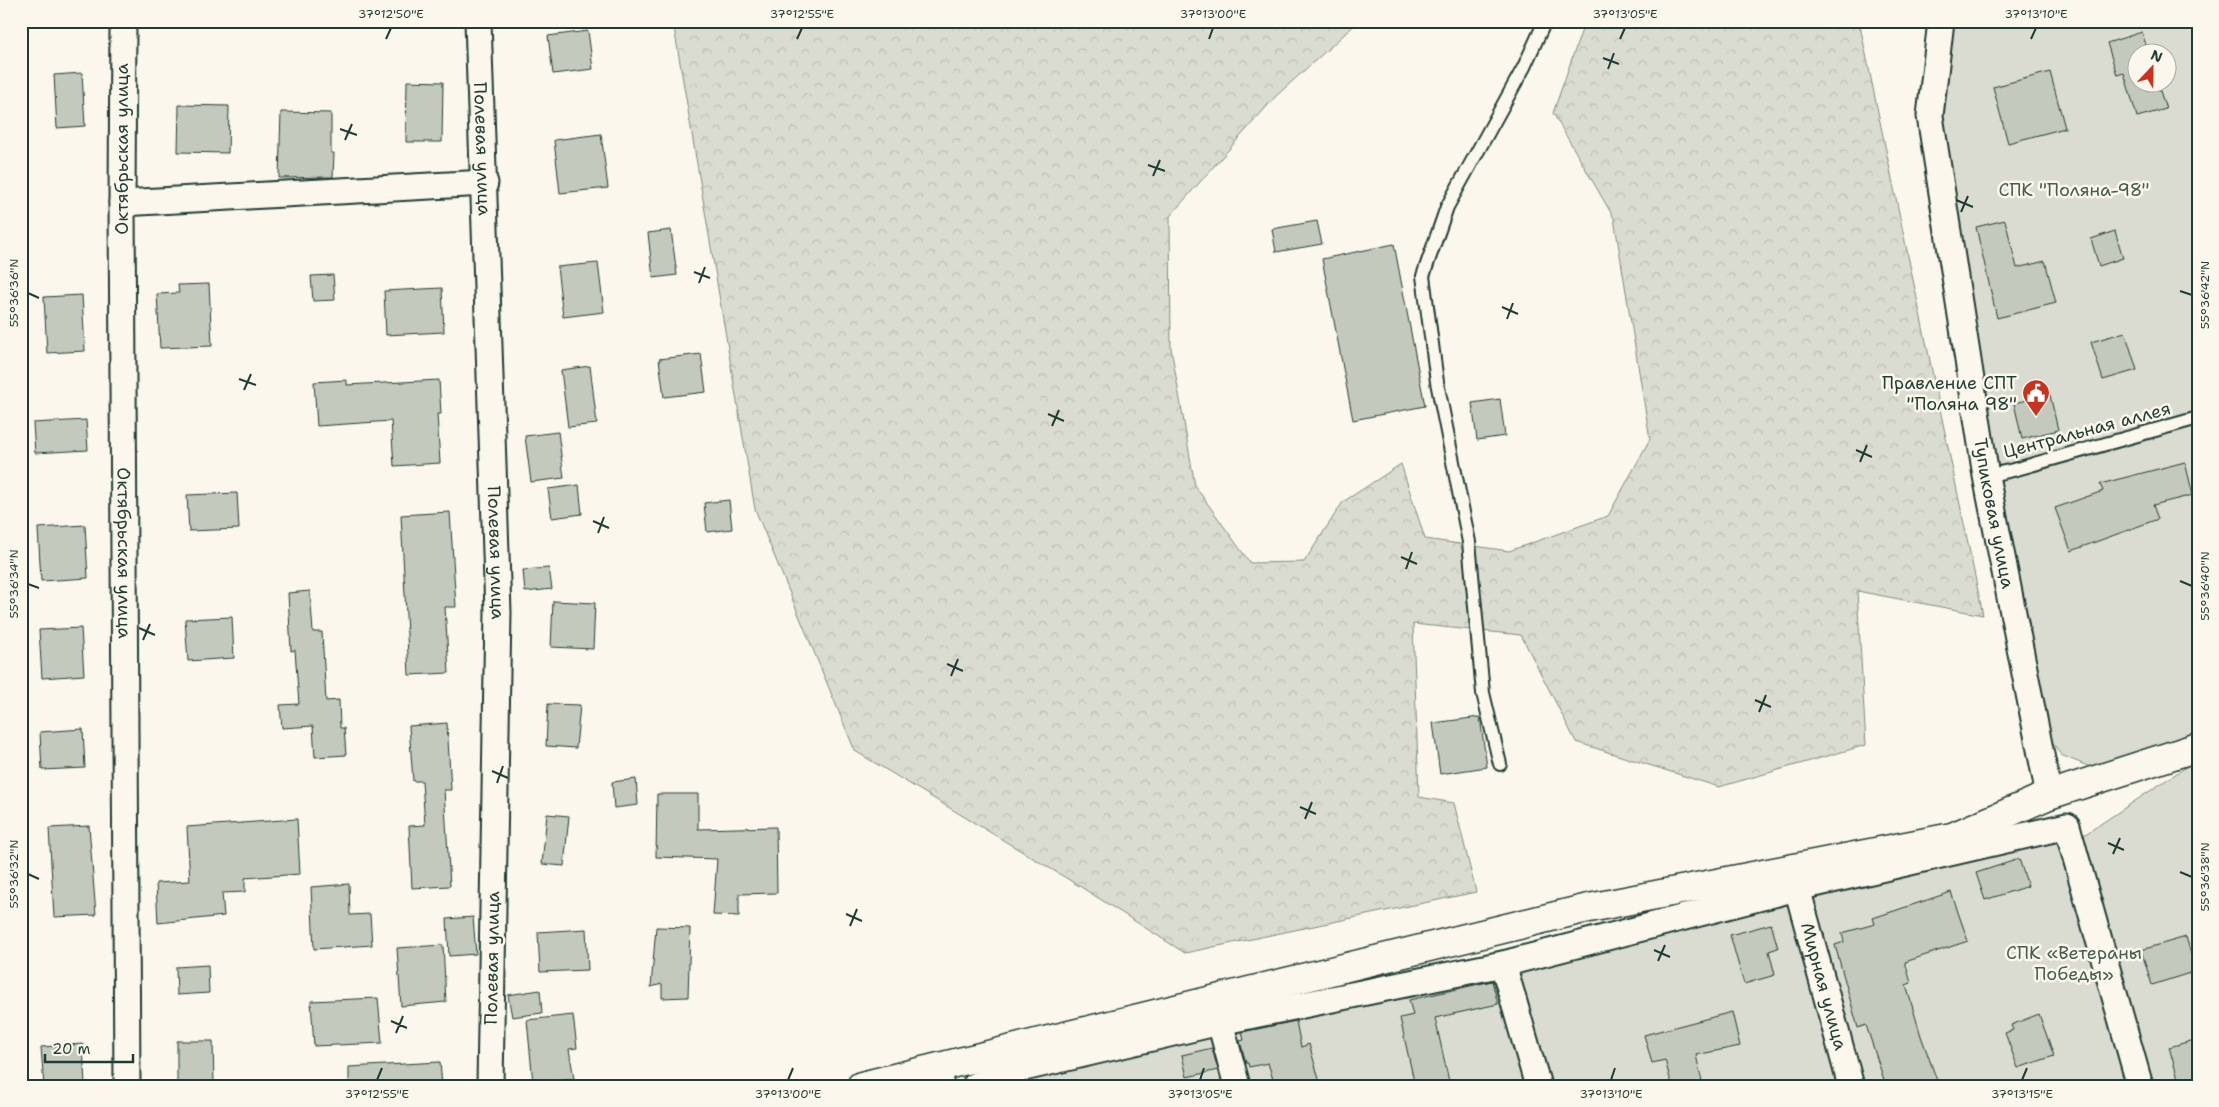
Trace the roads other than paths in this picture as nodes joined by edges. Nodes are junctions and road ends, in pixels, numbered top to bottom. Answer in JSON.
{"nodes":[{"id":1,"x":122,"y":21,"type":"edge"},
{"id":2,"x":478,"y":21,"type":"edge"},
{"id":3,"x":1545,"y":21,"type":"edge"},
{"id":4,"x":1941,"y":21,"type":"edge"},
{"id":5,"x":485,"y":183,"type":"junction"},
{"id":6,"x":122,"y":203,"type":"junction"},
{"id":7,"x":2198,"y":418,"type":"edge"},
{"id":8,"x":1986,"y":476,"type":"junction"},
{"id":9,"x":2198,"y":748,"type":"edge"},
{"id":10,"x":1500,"y":764,"type":"dead end"},
{"id":11,"x":2049,"y":795,"type":"junction"},
{"id":12,"x":1797,"y":888,"type":"junction"},
{"id":13,"x":1504,"y":964,"type":"junction"},
{"id":14,"x":1220,"y":1022,"type":"junction"},
{"id":15,"x":939,"y":1076,"type":"edge"},
{"id":16,"x":127,"y":1086,"type":"edge"},
{"id":17,"x":490,"y":1086,"type":"edge"},
{"id":18,"x":861,"y":1086,"type":"edge"},
{"id":19,"x":974,"y":1086,"type":"edge"},
{"id":20,"x":1237,"y":1086,"type":"edge"},
{"id":21,"x":1538,"y":1086,"type":"edge"},
{"id":22,"x":1851,"y":1086,"type":"edge"},
{"id":23,"x":2140,"y":1086,"type":"edge"}],
"edges":[{"from":1,"to":6,"type":"street","name":"Октябрьская улица"},
{"from":2,"to":5,"type":"street","name":"Полевая улица"},
{"from":3,"to":10,"type":"lane"},
{"from":4,"to":8,"type":"street","name":"Тупиковая улица"},
{"from":5,"to":6,"type":"street"},
{"from":5,"to":17,"type":"street","name":"Полевая улица"},
{"from":6,"to":16,"type":"street","name":"Октябрьская улица"},
{"from":7,"to":8,"type":"lane","name":"Центральная аллея"},
{"from":8,"to":11,"type":"street","name":"Тупиковая улица"},
{"from":9,"to":11,"type":"street"},
{"from":11,"to":15,"type":"street"},
{"from":12,"to":13,"type":"street"},
{"from":12,"to":22,"type":"street","name":"Мирная улица"},
{"from":12,"to":23,"type":"street"},
{"from":13,"to":14,"type":"street"},
{"from":13,"to":21,"type":"street"},
{"from":14,"to":19,"type":"street"},
{"from":14,"to":20,"type":"street"},
{"from":15,"to":18,"type":"street"}]}
